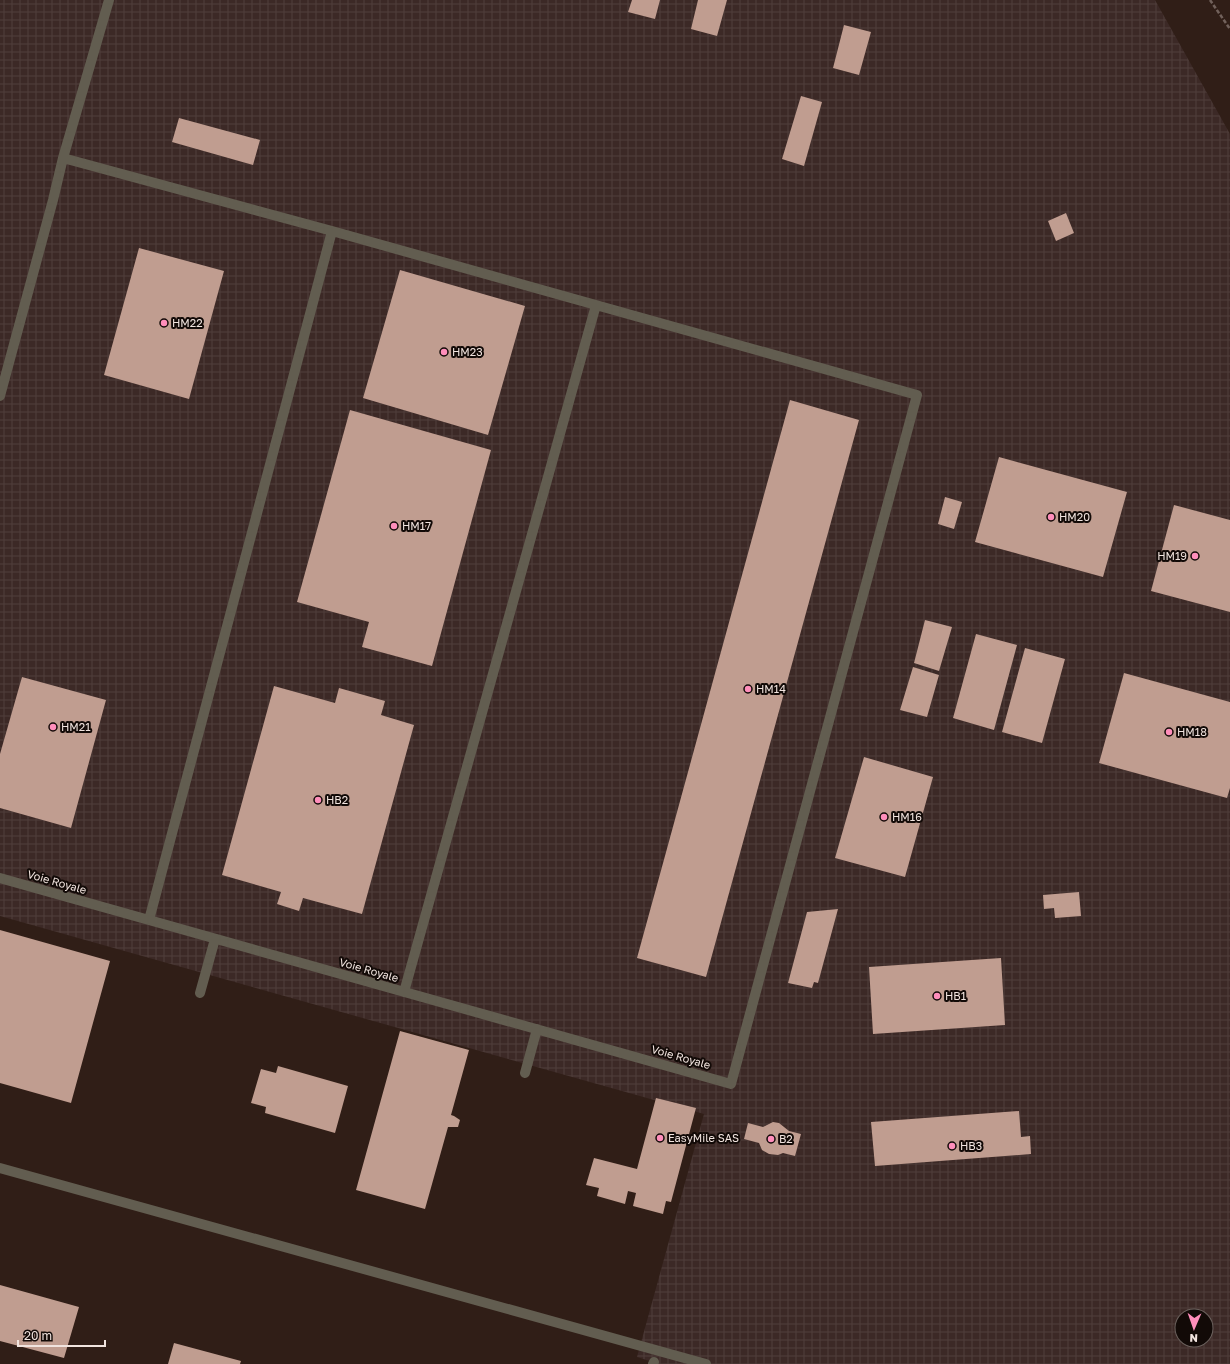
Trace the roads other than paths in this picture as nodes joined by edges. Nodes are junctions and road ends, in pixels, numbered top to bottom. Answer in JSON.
{"nodes":[{"id":1,"x":109,"y":0,"type":"edge"},
{"id":2,"x":63,"y":158,"type":"junction"},
{"id":3,"x":332,"y":231,"type":"junction"},
{"id":4,"x":596,"y":305,"type":"junction"},
{"id":5,"x":0,"y":396,"type":"edge"},
{"id":6,"x":0,"y":878,"type":"edge"},
{"id":7,"x":149,"y":920,"type":"junction"},
{"id":8,"x":215,"y":939,"type":"junction"},
{"id":9,"x":404,"y":992,"type":"junction"},
{"id":10,"x":200,"y":993,"type":"dead end"},
{"id":11,"x":537,"y":1030,"type":"junction"},
{"id":12,"x":525,"y":1072,"type":"dead end"},
{"id":13,"x":0,"y":1168,"type":"edge"},
{"id":14,"x":706,"y":1364,"type":"edge"}],
"edges":[{"from":1,"to":2,"type":"lane"},
{"from":2,"to":3,"type":"lane"},
{"from":2,"to":5,"type":"lane"},
{"from":3,"to":4,"type":"lane"},
{"from":3,"to":7,"type":"lane"},
{"from":4,"to":9,"type":"lane"},
{"from":4,"to":11,"type":"lane","name":"Voie Royale"},
{"from":6,"to":7,"type":"lane","name":"Voie Royale"},
{"from":7,"to":8,"type":"lane","name":"Voie Royale"},
{"from":8,"to":9,"type":"lane","name":"Voie Royale"},
{"from":8,"to":10,"type":"lane"},
{"from":9,"to":11,"type":"lane","name":"Voie Royale"},
{"from":11,"to":12,"type":"lane"},
{"from":13,"to":14,"type":"lane"}]}
